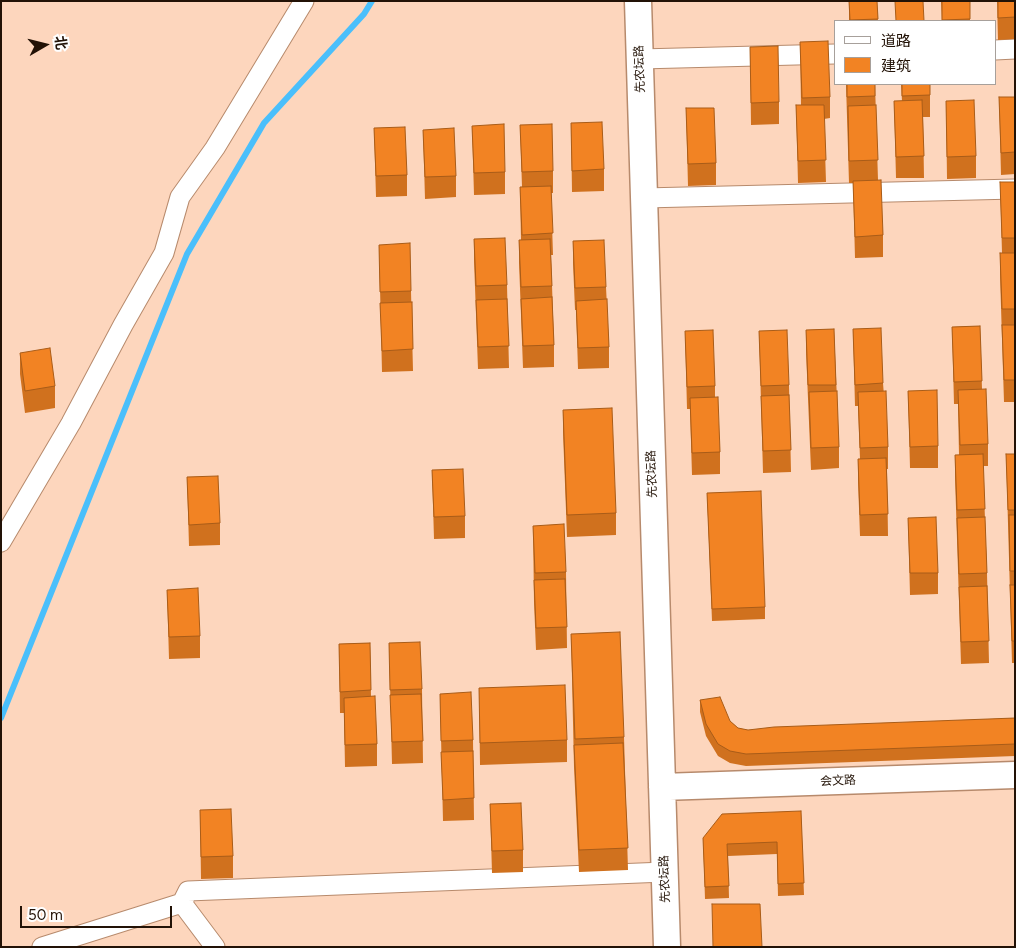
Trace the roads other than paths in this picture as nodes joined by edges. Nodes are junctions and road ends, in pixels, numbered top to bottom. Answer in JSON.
{"nodes":[{"id":1,"x":304,"y":1,"type":"edge"},
{"id":2,"x":638,"y":1,"type":"edge"},
{"id":3,"x":1015,"y":49,"type":"edge"},
{"id":4,"x":996,"y":50,"type":"edge"},
{"id":5,"x":834,"y":54,"type":"edge"},
{"id":6,"x":640,"y":60,"type":"junction"},
{"id":7,"x":1015,"y":188,"type":"edge"},
{"id":8,"x":644,"y":198,"type":"junction"},
{"id":9,"x":1,"y":542,"type":"edge"},
{"id":10,"x":1015,"y":775,"type":"edge"},
{"id":11,"x":662,"y":787,"type":"junction"},
{"id":12,"x":664,"y":872,"type":"junction"},
{"id":13,"x":182,"y":903,"type":"junction"},
{"id":14,"x":42,"y":947,"type":"edge"},
{"id":15,"x":215,"y":947,"type":"edge"},
{"id":16,"x":667,"y":947,"type":"edge"}],
"edges":[{"from":1,"to":9,"type":"street"},
{"from":2,"to":6,"type":"street","name":"先农坛路"},
{"from":3,"to":4,"type":"street"},
{"from":5,"to":6,"type":"street"},
{"from":6,"to":8,"type":"street","name":"先农坛路"},
{"from":7,"to":8,"type":"street"},
{"from":8,"to":11,"type":"street","name":"先农坛路"},
{"from":10,"to":11,"type":"street","name":"会文路"},
{"from":11,"to":12,"type":"street","name":"先农坛路"},
{"from":12,"to":13,"type":"street"},
{"from":12,"to":16,"type":"street","name":"先农坛路"},
{"from":13,"to":14,"type":"street"},
{"from":13,"to":15,"type":"street"}]}
